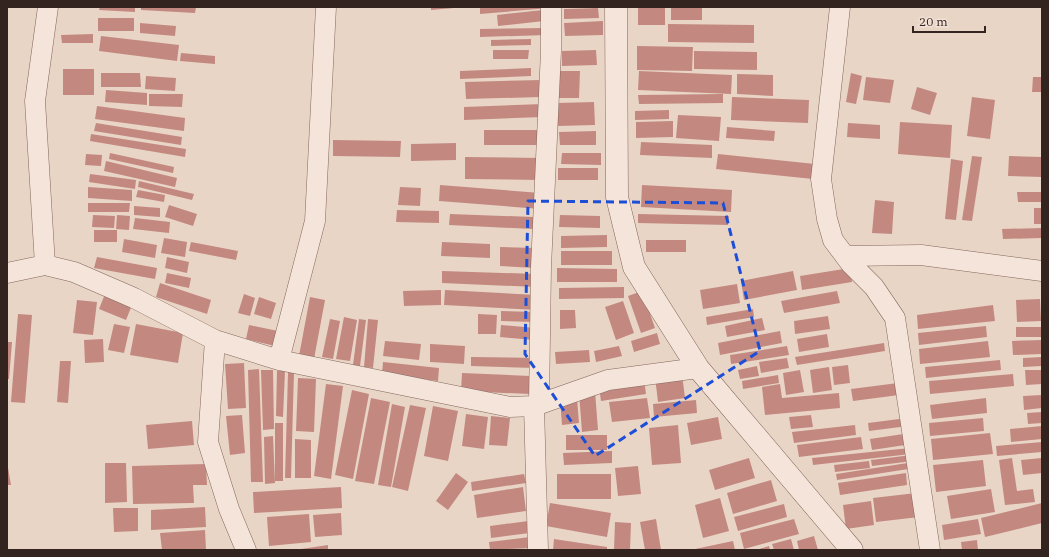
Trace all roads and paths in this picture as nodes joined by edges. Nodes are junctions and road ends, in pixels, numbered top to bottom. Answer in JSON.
{"nodes":[{"id":1,"x":48,"y":7,"type":"edge"},
{"id":2,"x":326,"y":7,"type":"edge"},
{"id":3,"x":552,"y":7,"type":"edge"},
{"id":4,"x":616,"y":7,"type":"edge"},
{"id":5,"x":840,"y":7,"type":"edge"},
{"id":6,"x":845,"y":256,"type":"junction"},
{"id":7,"x":45,"y":265,"type":"junction"},
{"id":8,"x":1042,"y":271,"type":"edge"},
{"id":9,"x":7,"y":273,"type":"edge"},
{"id":10,"x":215,"y":340,"type":"junction"},
{"id":11,"x":279,"y":360,"type":"junction"},
{"id":12,"x":698,"y":368,"type":"junction"},
{"id":13,"x":537,"y":405,"type":"junction"},
{"id":14,"x":246,"y":550,"type":"edge"},
{"id":15,"x":538,"y":550,"type":"edge"},
{"id":16,"x":852,"y":550,"type":"edge"},
{"id":17,"x":930,"y":550,"type":"edge"}],
"edges":[{"from":1,"to":7,"type":"street"},
{"from":2,"to":11,"type":"street"},
{"from":3,"to":13,"type":"street"},
{"from":4,"to":12,"type":"street"},
{"from":5,"to":6,"type":"street"},
{"from":6,"to":8,"type":"street"},
{"from":6,"to":17,"type":"street"},
{"from":7,"to":9,"type":"street"},
{"from":7,"to":10,"type":"street"},
{"from":10,"to":11,"type":"street"},
{"from":10,"to":14,"type":"street"},
{"from":11,"to":13,"type":"street"},
{"from":12,"to":13,"type":"street"},
{"from":12,"to":16,"type":"street"},
{"from":13,"to":15,"type":"street"}]}
